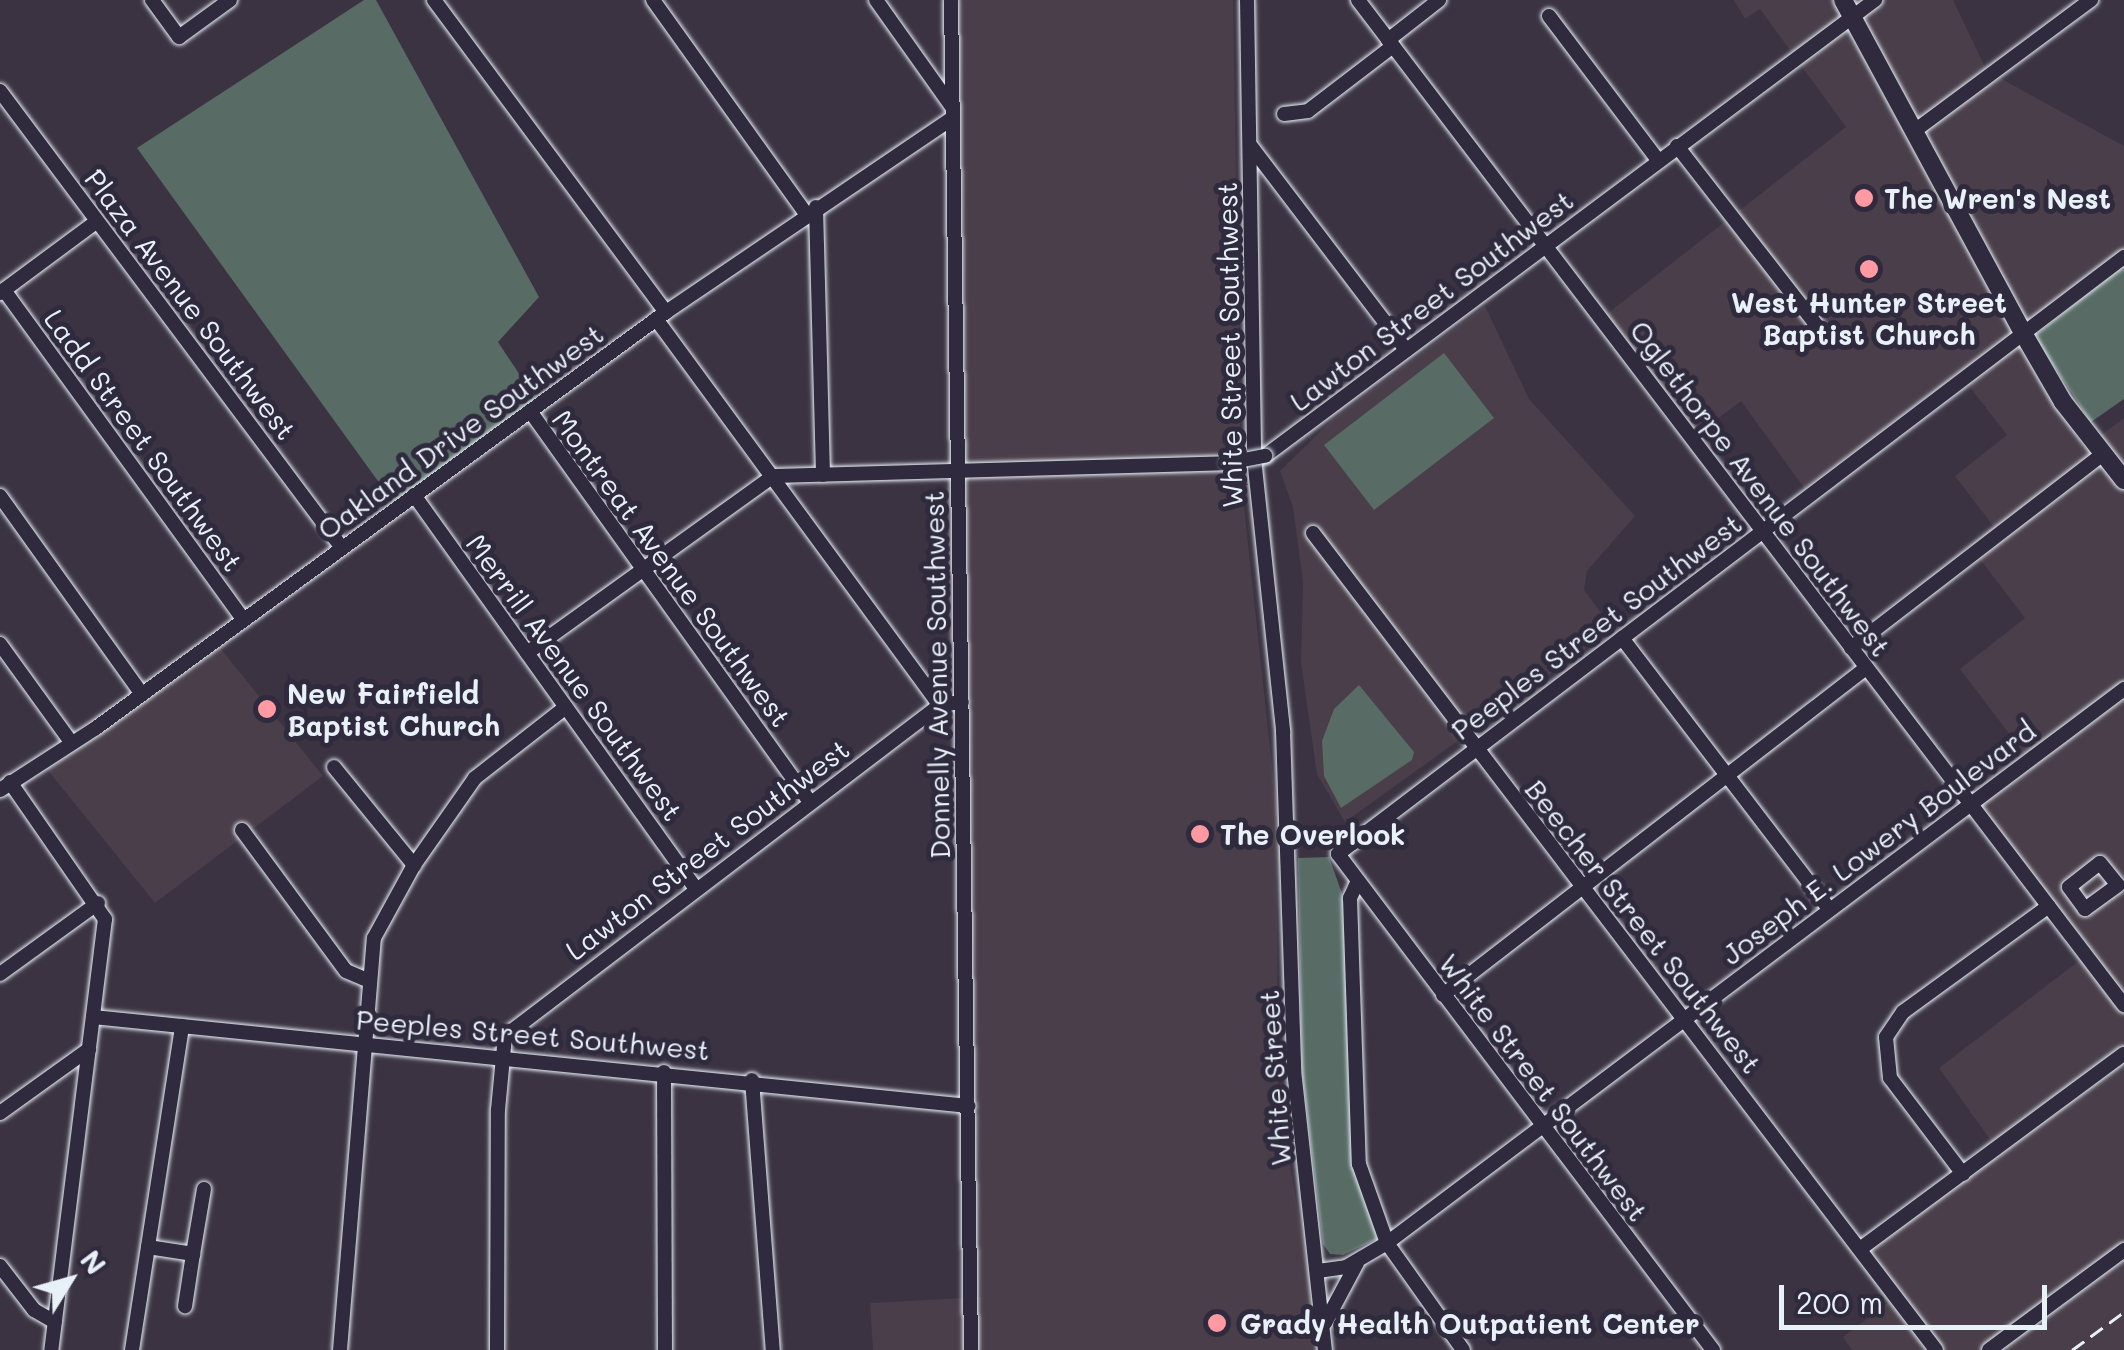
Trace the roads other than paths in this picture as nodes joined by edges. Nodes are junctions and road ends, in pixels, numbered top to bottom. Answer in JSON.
{"nodes":[{"id":1,"x":152,"y":0,"type":"edge"},
{"id":2,"x":230,"y":0,"type":"edge"},
{"id":3,"x":434,"y":0,"type":"edge"},
{"id":4,"x":653,"y":0,"type":"edge"},
{"id":5,"x":876,"y":0,"type":"edge"},
{"id":6,"x":951,"y":0,"type":"edge"},
{"id":7,"x":1247,"y":0,"type":"edge"},
{"id":8,"x":1358,"y":0,"type":"edge"},
{"id":9,"x":1440,"y":0,"type":"edge"},
{"id":10,"x":1875,"y":0,"type":"edge"},
{"id":11,"x":2091,"y":0,"type":"edge"},
{"id":12,"x":1848,"y":8,"type":"edge"},
{"id":13,"x":1548,"y":16,"type":"dead end"},
{"id":14,"x":1390,"y":43,"type":"junction"},
{"id":15,"x":0,"y":90,"type":"edge"},
{"id":16,"x":6,"y":110,"type":"edge"},
{"id":17,"x":953,"y":113,"type":"junction"},
{"id":18,"x":1284,"y":114,"type":"dead end"},
{"id":19,"x":1912,"y":132,"type":"junction"},
{"id":20,"x":1250,"y":145,"type":"junction"},
{"id":21,"x":1677,"y":146,"type":"junction"},
{"id":22,"x":1658,"y":160,"type":"junction"},
{"id":23,"x":811,"y":210,"type":"junction"},
{"id":24,"x":96,"y":222,"type":"junction"},
{"id":25,"x":1545,"y":246,"type":"junction"},
{"id":26,"x":2124,"y":258,"type":"edge"},
{"id":27,"x":2,"y":292,"type":"edge"},
{"id":28,"x":661,"y":316,"type":"junction"},
{"id":29,"x":1820,"y":331,"type":"dead end"},
{"id":30,"x":2023,"y":333,"type":"junction"},
{"id":31,"x":1406,"y":350,"type":"junction"},
{"id":32,"x":530,"y":411,"type":"junction"},
{"id":33,"x":2103,"y":454,"type":"junction"},
{"id":34,"x":958,"y":472,"type":"junction"},
{"id":35,"x":823,"y":475,"type":"junction"},
{"id":36,"x":773,"y":476,"type":"junction"},
{"id":37,"x":2124,"y":480,"type":"edge"},
{"id":38,"x":414,"y":495,"type":"junction"},
{"id":39,"x":0,"y":496,"type":"edge"},
{"id":40,"x":1313,"y":533,"type":"dead end"},
{"id":41,"x":1764,"y":533,"type":"junction"},
{"id":42,"x":342,"y":548,"type":"junction"},
{"id":43,"x":642,"y":569,"type":"junction"},
{"id":44,"x":244,"y":620,"type":"junction"},
{"id":45,"x":1622,"y":638,"type":"junction"},
{"id":46,"x":0,"y":644,"type":"edge"},
{"id":47,"x":1851,"y":648,"type":"junction"},
{"id":48,"x":527,"y":652,"type":"junction"},
{"id":49,"x":1866,"y":668,"type":"junction"},
{"id":50,"x":142,"y":694,"type":"junction"},
{"id":51,"x":2122,"y":696,"type":"edge"},
{"id":52,"x":962,"y":702,"type":"junction"},
{"id":53,"x":940,"y":705,"type":"junction"},
{"id":54,"x":566,"y":708,"type":"junction"},
{"id":55,"x":71,"y":742,"type":"junction"},
{"id":56,"x":1474,"y":748,"type":"junction"},
{"id":57,"x":334,"y":767,"type":"dead end"},
{"id":58,"x":1727,"y":775,"type":"junction"},
{"id":59,"x":5,"y":786,"type":"edge"},
{"id":60,"x":810,"y":802,"type":"junction"},
{"id":61,"x":1287,"y":802,"type":"joint"},
{"id":62,"x":1971,"y":804,"type":"junction"},
{"id":63,"x":242,"y":830,"type":"dead end"},
{"id":64,"x":1338,"y":854,"type":"joint"},
{"id":65,"x":414,"y":865,"type":"junction"},
{"id":66,"x":1358,"y":883,"type":"junction"},
{"id":67,"x":1583,"y":887,"type":"junction"},
{"id":68,"x":696,"y":888,"type":"junction"},
{"id":69,"x":98,"y":903,"type":"junction"},
{"id":70,"x":2049,"y":906,"type":"junction"},
{"id":71,"x":1830,"y":910,"type":"junction"},
{"id":72,"x":0,"y":974,"type":"edge"},
{"id":73,"x":367,"y":980,"type":"junction"},
{"id":74,"x":1443,"y":994,"type":"junction"},
{"id":75,"x":2124,"y":1005,"type":"edge"},
{"id":76,"x":93,"y":1018,"type":"junction"},
{"id":77,"x":1686,"y":1018,"type":"junction"},
{"id":78,"x":182,"y":1026,"type":"junction"},
{"id":79,"x":364,"y":1043,"type":"junction"},
{"id":80,"x":89,"y":1049,"type":"junction"},
{"id":81,"x":2124,"y":1054,"type":"edge"},
{"id":82,"x":500,"y":1056,"type":"junction"},
{"id":83,"x":664,"y":1072,"type":"junction"},
{"id":84,"x":752,"y":1080,"type":"junction"},
{"id":85,"x":968,"y":1106,"type":"junction"},
{"id":86,"x":1,"y":1109,"type":"edge"},
{"id":87,"x":1542,"y":1127,"type":"junction"},
{"id":88,"x":1962,"y":1174,"type":"junction"},
{"id":89,"x":204,"y":1189,"type":"dead end"},
{"id":90,"x":1387,"y":1243,"type":"junction"},
{"id":91,"x":148,"y":1247,"type":"junction"},
{"id":92,"x":1860,"y":1249,"type":"junction"},
{"id":93,"x":2124,"y":1250,"type":"edge"},
{"id":94,"x":193,"y":1254,"type":"junction"},
{"id":95,"x":1358,"y":1261,"type":"junction"},
{"id":96,"x":0,"y":1266,"type":"edge"},
{"id":97,"x":1318,"y":1271,"type":"junction"},
{"id":98,"x":185,"y":1306,"type":"dead end"},
{"id":99,"x":54,"y":1322,"type":"junction"},
{"id":100,"x":1323,"y":1328,"type":"junction"},
{"id":101,"x":51,"y":1350,"type":"edge"},
{"id":102,"x":132,"y":1350,"type":"edge"},
{"id":103,"x":340,"y":1350,"type":"edge"},
{"id":104,"x":497,"y":1350,"type":"edge"},
{"id":105,"x":665,"y":1350,"type":"edge"},
{"id":106,"x":773,"y":1350,"type":"edge"},
{"id":107,"x":971,"y":1350,"type":"edge"},
{"id":108,"x":1324,"y":1350,"type":"edge"},
{"id":109,"x":1464,"y":1350,"type":"edge"},
{"id":110,"x":1712,"y":1350,"type":"edge"},
{"id":111,"x":1936,"y":1350,"type":"edge"},
{"id":112,"x":1989,"y":1350,"type":"edge"}],
"edges":[{"from":1,"to":2,"type":"street"},
{"from":3,"to":28,"type":"street"},
{"from":4,"to":23,"type":"street"},
{"from":5,"to":17,"type":"street"},
{"from":6,"to":17,"type":"street","name":"Donnelly Avenue Southwest"},
{"from":7,"to":20,"type":"street","name":"White Street Southwest"},
{"from":8,"to":14,"type":"street","name":"Oglethorpe Avenue Southwest"},
{"from":9,"to":14,"type":"street"},
{"from":10,"to":12,"type":"street","name":"Lawton Street Southwest"},
{"from":11,"to":19,"type":"street"},
{"from":12,"to":19,"type":"main road"},
{"from":12,"to":21,"type":"street","name":"Lawton Street Southwest"},
{"from":13,"to":22,"type":"street"},
{"from":14,"to":18,"type":"street"},
{"from":14,"to":25,"type":"street","name":"Oglethorpe Avenue Southwest"},
{"from":15,"to":16,"type":"street","name":"Plaza Avenue Southwest"},
{"from":16,"to":24,"type":"street","name":"Plaza Avenue Southwest"},
{"from":17,"to":23,"type":"street","name":"Oakland Drive Southwest"},
{"from":17,"to":34,"type":"street","name":"Donnelly Avenue Southwest"},
{"from":19,"to":30,"type":"main road"},
{"from":20,"to":31,"type":"street"},
{"from":20,"to":61,"type":"street","name":"White Street Southwest"},
{"from":21,"to":22,"type":"street","name":"Lawton Street Southwest"},
{"from":21,"to":29,"type":"street"},
{"from":22,"to":25,"type":"street","name":"Lawton Street Southwest"},
{"from":23,"to":28,"type":"street","name":"Oakland Drive Southwest"},
{"from":23,"to":35,"type":"street"},
{"from":24,"to":27,"type":"street"},
{"from":24,"to":42,"type":"street","name":"Plaza Avenue Southwest"},
{"from":25,"to":31,"type":"street","name":"Lawton Street Southwest"},
{"from":25,"to":41,"type":"street","name":"Oglethorpe Avenue Southwest"},
{"from":26,"to":30,"type":"street","name":"Peeples Street Southwest"},
{"from":27,"to":44,"type":"street","name":"Ladd Street Southwest"},
{"from":28,"to":32,"type":"street","name":"Oakland Drive Southwest"},
{"from":28,"to":36,"type":"street"},
{"from":30,"to":33,"type":"main road"},
{"from":30,"to":41,"type":"street","name":"Peeples Street Southwest"},
{"from":31,"to":34,"type":"street","name":"Lawton Street Southwest","bridge":true},
{"from":32,"to":38,"type":"street","name":"Oakland Drive Southwest"},
{"from":32,"to":43,"type":"street","name":"Montreat Avenue Southwest"},
{"from":33,"to":37,"type":"main road"},
{"from":33,"to":47,"type":"street"},
{"from":34,"to":35,"type":"street","name":"Lawton Street Southwest"},
{"from":34,"to":52,"type":"street","name":"Donnelly Avenue Southwest"},
{"from":35,"to":36,"type":"street","name":"Lawton Street Southwest"},
{"from":36,"to":43,"type":"street"},
{"from":36,"to":53,"type":"street"},
{"from":38,"to":42,"type":"street","name":"Oakland Drive Southwest"},
{"from":38,"to":48,"type":"street","name":"Merrill Avenue Southwest"},
{"from":39,"to":50,"type":"street"},
{"from":40,"to":56,"type":"street","name":"Beecher Street Southwest"},
{"from":41,"to":45,"type":"street","name":"Peeples Street Southwest"},
{"from":41,"to":47,"type":"street","name":"Oglethorpe Avenue Southwest"},
{"from":42,"to":44,"type":"street","name":"Oakland Drive Southwest"},
{"from":43,"to":48,"type":"street"},
{"from":43,"to":60,"type":"street","name":"Montreat Avenue Southwest"},
{"from":44,"to":50,"type":"street","name":"Oakland Drive Southwest"},
{"from":45,"to":56,"type":"street","name":"Peeples Street Southwest"},
{"from":45,"to":58,"type":"street"},
{"from":46,"to":55,"type":"street"},
{"from":47,"to":49,"type":"street","name":"Oglethorpe Avenue Southwest"},
{"from":48,"to":54,"type":"street","name":"Merrill Avenue Southwest"},
{"from":49,"to":58,"type":"street"},
{"from":49,"to":62,"type":"street","name":"Oglethorpe Avenue Southwest"},
{"from":50,"to":55,"type":"street","name":"Oakland Drive Southwest"},
{"from":51,"to":62,"type":"street","name":"Joseph E. Lowery Boulevard"},
{"from":52,"to":53,"type":"street","name":"Lawton Street Southwest"},
{"from":52,"to":85,"type":"street","name":"Donnelly Avenue Southwest"},
{"from":53,"to":60,"type":"street","name":"Lawton Street Southwest"},
{"from":54,"to":65,"type":"street"},
{"from":54,"to":68,"type":"street","name":"Merrill Avenue Southwest"},
{"from":55,"to":59,"type":"street","name":"Oakland Drive Southwest"},
{"from":56,"to":64,"type":"street","name":"Peeples Street Southwest"},
{"from":56,"to":67,"type":"street","name":"Beecher Street Southwest"},
{"from":57,"to":65,"type":"street"},
{"from":58,"to":67,"type":"street"},
{"from":58,"to":71,"type":"street"},
{"from":59,"to":69,"type":"street"},
{"from":60,"to":68,"type":"street","name":"Lawton Street Southwest"},
{"from":61,"to":97,"type":"street","name":"White Street"},
{"from":62,"to":70,"type":"street","name":"Oglethorpe Avenue Southwest"},
{"from":62,"to":71,"type":"street","name":"Joseph E. Lowery Boulevard"},
{"from":63,"to":73,"type":"street"},
{"from":64,"to":66,"type":"street","name":"White Street Southwest"},
{"from":65,"to":73,"type":"street"},
{"from":66,"to":74,"type":"street","name":"White Street Southwest"},
{"from":66,"to":90,"type":"street"},
{"from":67,"to":74,"type":"street"},
{"from":67,"to":77,"type":"street","name":"Beecher Street Southwest"},
{"from":68,"to":82,"type":"street","name":"Lawton Street Southwest"},
{"from":69,"to":72,"type":"street"},
{"from":69,"to":76,"type":"street"},
{"from":70,"to":75,"type":"street","name":"Oglethorpe Avenue Southwest"},
{"from":70,"to":88,"type":"street"},
{"from":71,"to":77,"type":"street","name":"Joseph E. Lowery Boulevard"},
{"from":73,"to":79,"type":"street"},
{"from":74,"to":87,"type":"street","name":"White Street Southwest"},
{"from":76,"to":78,"type":"street","name":"Peeples Street Southwest"},
{"from":76,"to":80,"type":"street"},
{"from":77,"to":87,"type":"street","name":"Joseph E. Lowery Boulevard"},
{"from":77,"to":92,"type":"street","name":"Beecher Street Southwest"},
{"from":78,"to":79,"type":"street","name":"Peeples Street Southwest"},
{"from":78,"to":91,"type":"street"},
{"from":79,"to":82,"type":"street","name":"Peeples Street Southwest"},
{"from":79,"to":103,"type":"street"},
{"from":80,"to":86,"type":"street"},
{"from":80,"to":99,"type":"street"},
{"from":81,"to":88,"type":"street"},
{"from":82,"to":83,"type":"street","name":"Peeples Street Southwest"},
{"from":82,"to":104,"type":"street"},
{"from":83,"to":84,"type":"street","name":"Peeples Street Southwest"},
{"from":83,"to":105,"type":"street"},
{"from":84,"to":85,"type":"street","name":"Peeples Street Southwest"},
{"from":84,"to":106,"type":"street"},
{"from":85,"to":107,"type":"street","name":"Donnelly Avenue Southwest"},
{"from":87,"to":90,"type":"street","name":"Joseph E. Lowery Boulevard"},
{"from":87,"to":110,"type":"street","name":"White Street Southwest"},
{"from":88,"to":92,"type":"street"},
{"from":89,"to":94,"type":"street"},
{"from":90,"to":95,"type":"street","name":"Joseph E. Lowery Boulevard"},
{"from":90,"to":109,"type":"street"},
{"from":91,"to":94,"type":"street"},
{"from":91,"to":102,"type":"street"},
{"from":92,"to":111,"type":"street","name":"Beecher Street Southwest"},
{"from":93,"to":112,"type":"street"},
{"from":94,"to":98,"type":"street"},
{"from":95,"to":97,"type":"street","name":"Joseph E. Lowery Boulevard"},
{"from":95,"to":100,"type":"street"},
{"from":96,"to":99,"type":"street"},
{"from":97,"to":100,"type":"street","name":"White Street"},
{"from":99,"to":101,"type":"street"},
{"from":100,"to":108,"type":"street","name":"White Street"}]}
